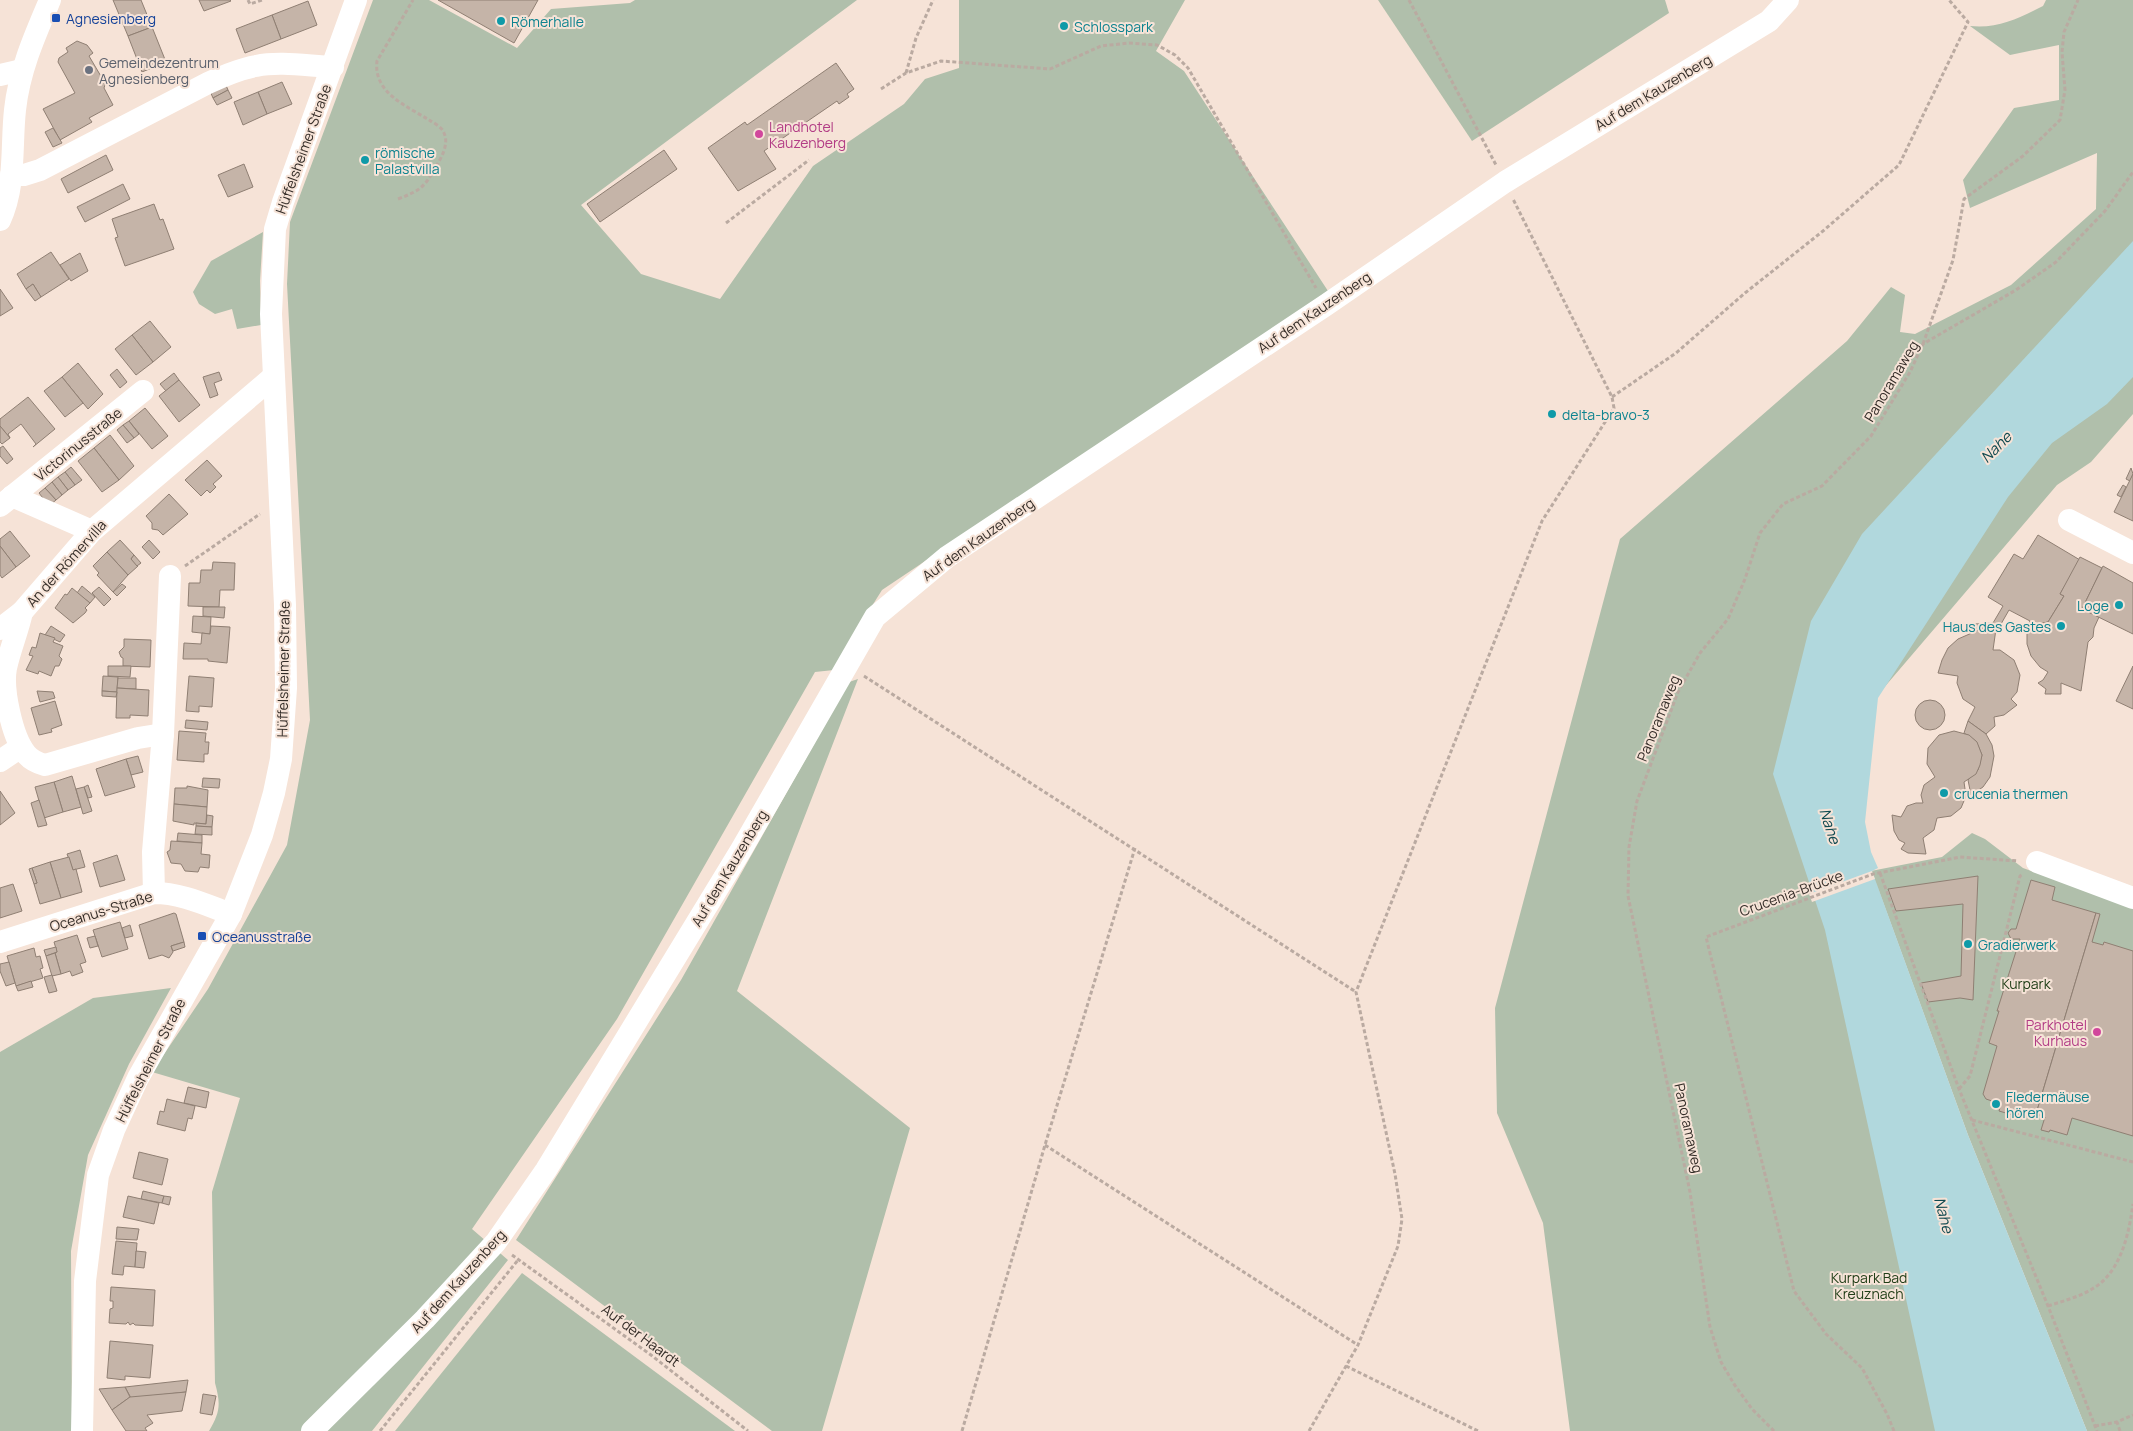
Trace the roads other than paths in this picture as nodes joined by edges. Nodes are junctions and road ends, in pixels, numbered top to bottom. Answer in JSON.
{"nodes":[{"id":1,"x":50,"y":0,"type":"edge"},
{"id":2,"x":356,"y":0,"type":"edge"},
{"id":3,"x":1788,"y":0,"type":"edge"},
{"id":4,"x":333,"y":67,"type":"junction"},
{"id":5,"x":22,"y":70,"type":"junction"},
{"id":6,"x":0,"y":75,"type":"edge"},
{"id":7,"x":11,"y":175,"type":"junction"},
{"id":8,"x":0,"y":220,"type":"edge"},
{"id":9,"x":273,"y":377,"type":"junction"},
{"id":10,"x":143,"y":392,"type":"dead end"},
{"id":11,"x":6,"y":501,"type":"edge"},
{"id":12,"x":2069,"y":520,"type":"dead end"},
{"id":13,"x":92,"y":531,"type":"junction"},
{"id":14,"x":2133,"y":553,"type":"edge"},
{"id":15,"x":170,"y":576,"type":"road end"},
{"id":16,"x":22,"y":612,"type":"junction"},
{"id":17,"x":0,"y":629,"type":"edge"},
{"id":18,"x":163,"y":734,"type":"junction"},
{"id":19,"x":21,"y":747,"type":"junction"},
{"id":20,"x":0,"y":761,"type":"edge"},
{"id":21,"x":2037,"y":862,"type":"road end"},
{"id":22,"x":154,"y":893,"type":"junction"},
{"id":23,"x":2133,"y":898,"type":"edge"},
{"id":24,"x":230,"y":914,"type":"junction"},
{"id":25,"x":0,"y":942,"type":"edge"},
{"id":26,"x":82,"y":1431,"type":"edge"},
{"id":27,"x":312,"y":1431,"type":"edge"}],
"edges":[{"from":1,"to":5,"type":"street"},
{"from":2,"to":4,"type":"street","name":"Hüffelsheimer Straße"},
{"from":3,"to":27,"type":"street","name":"Auf dem Kauzenberg"},
{"from":4,"to":7,"type":"street"},
{"from":4,"to":9,"type":"street","name":"Hüffelsheimer Straße"},
{"from":5,"to":6,"type":"street"},
{"from":5,"to":7,"type":"street"},
{"from":7,"to":8,"type":"street"},
{"from":9,"to":13,"type":"street","name":"An der Römervilla"},
{"from":9,"to":24,"type":"street","name":"Hüffelsheimer Straße"},
{"from":10,"to":11,"type":"street","name":"Victorinusstraße"},
{"from":11,"to":13,"type":"street","name":"Victorinusstraße"},
{"from":12,"to":14,"type":"street"},
{"from":13,"to":16,"type":"street","name":"An der Römervilla"},
{"from":15,"to":18,"type":"street"},
{"from":16,"to":17,"type":"street"},
{"from":16,"to":19,"type":"street","name":"An der Römervilla"},
{"from":18,"to":19,"type":"street"},
{"from":18,"to":22,"type":"street"},
{"from":19,"to":20,"type":"street"},
{"from":21,"to":23,"type":"street"},
{"from":22,"to":24,"type":"street","name":"Oceanus-Straße"},
{"from":22,"to":25,"type":"street","name":"Oceanus-Straße"},
{"from":24,"to":26,"type":"street","name":"Hüffelsheimer Straße"}]}
